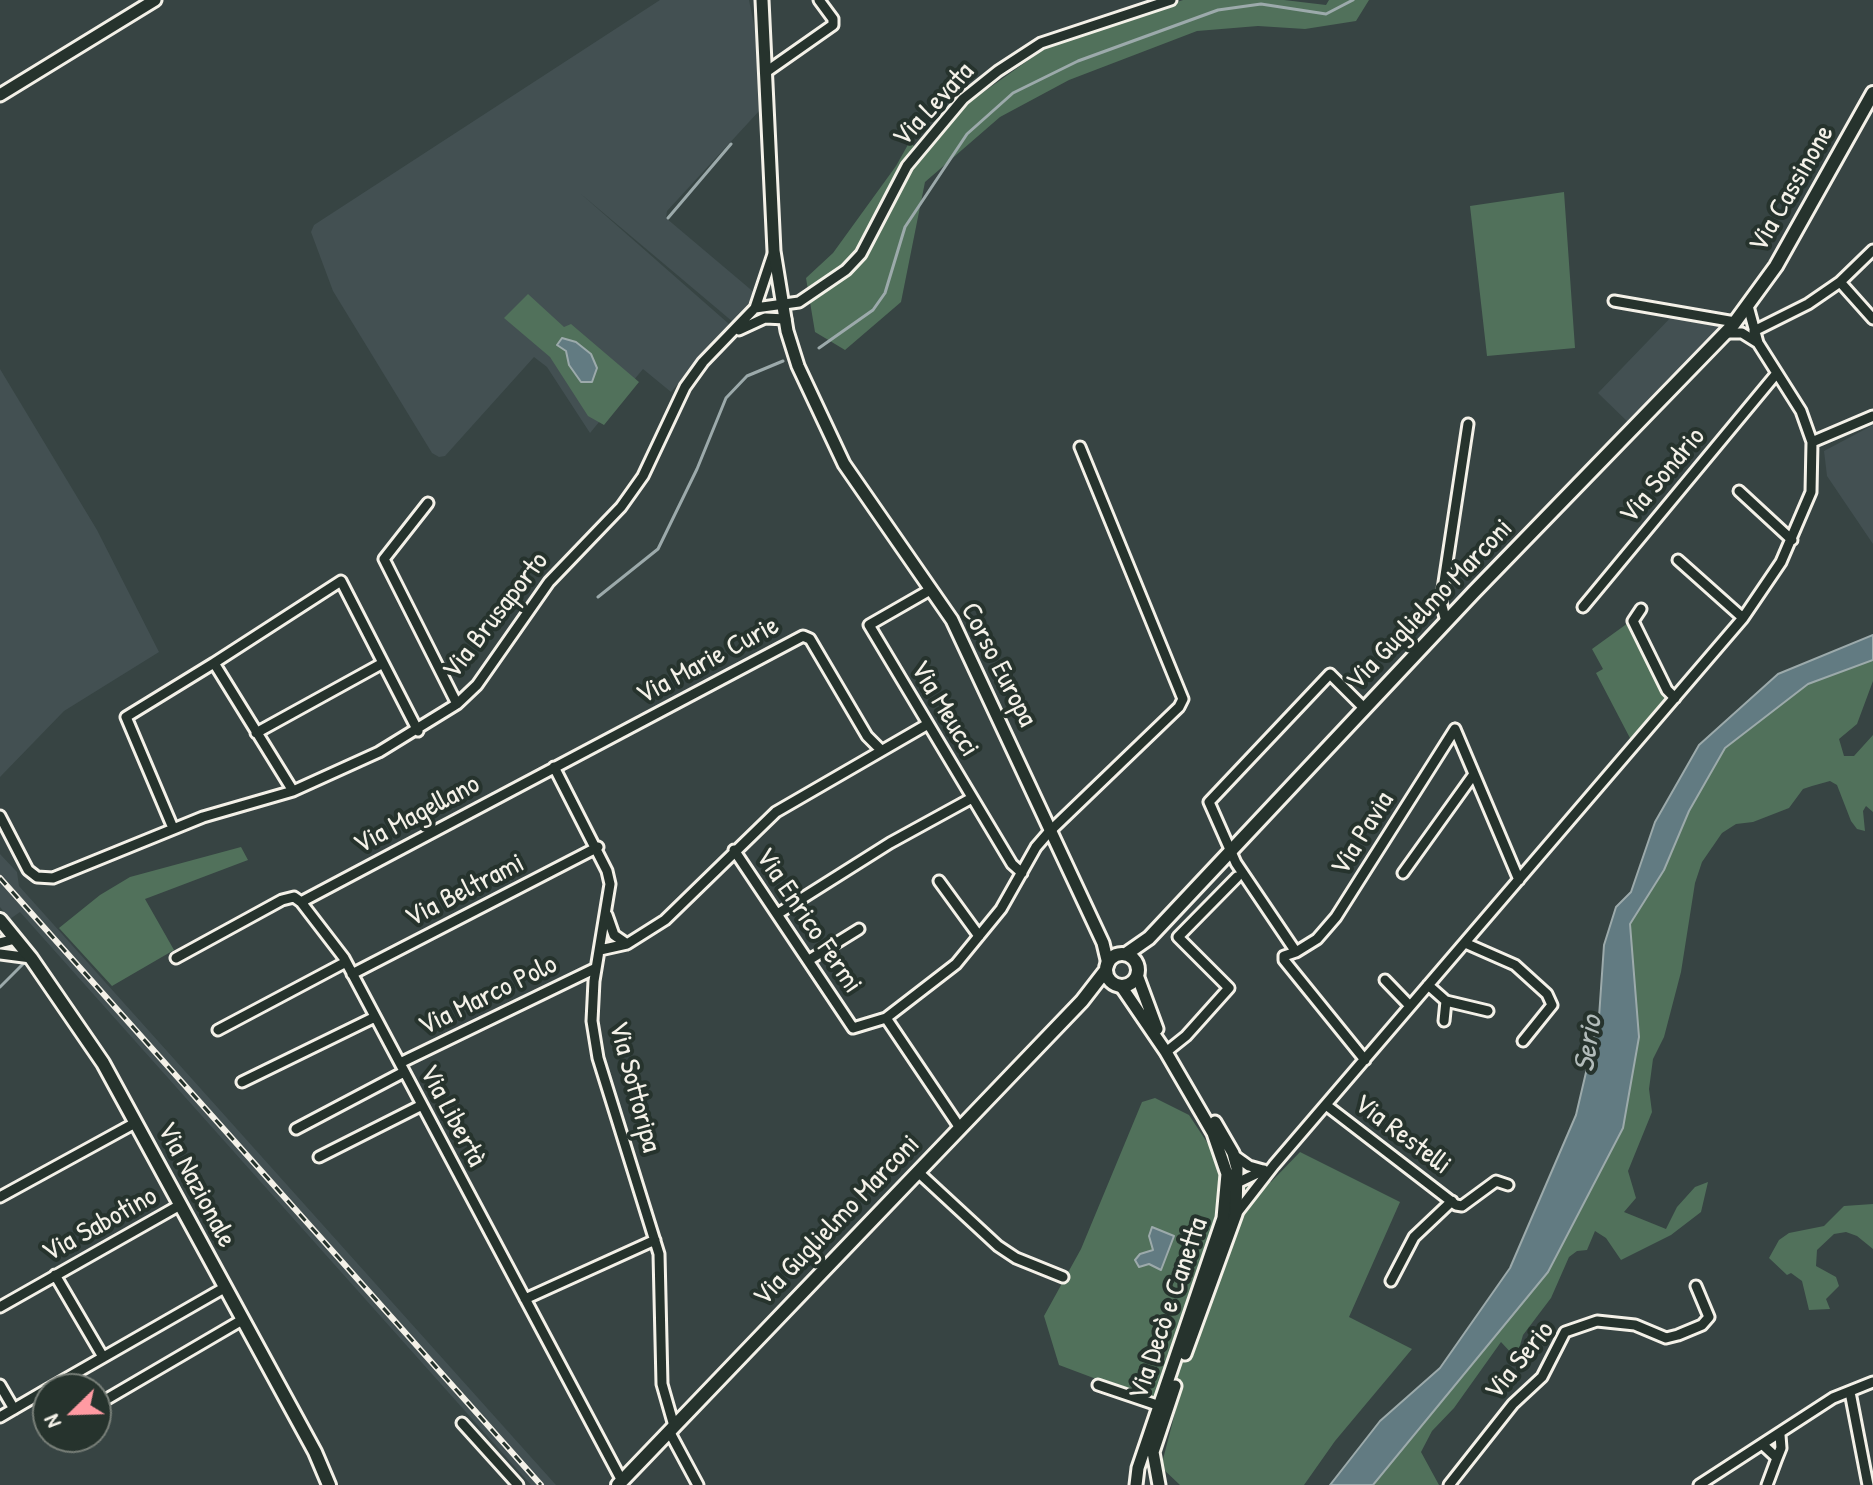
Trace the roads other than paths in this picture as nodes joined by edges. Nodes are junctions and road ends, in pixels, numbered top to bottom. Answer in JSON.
{"nodes":[{"id":1,"x":155,"y":0,"type":"edge"},
{"id":2,"x":762,"y":0,"type":"edge"},
{"id":3,"x":819,"y":0,"type":"edge"},
{"id":4,"x":1171,"y":0,"type":"edge"},
{"id":5,"x":766,"y":72,"type":"junction"},
{"id":6,"x":1873,"y":93,"type":"edge"},
{"id":7,"x":0,"y":95,"type":"edge"},
{"id":8,"x":774,"y":251,"type":"junction"},
{"id":9,"x":1871,"y":256,"type":"edge"},
{"id":10,"x":1840,"y":282,"type":"junction"},
{"id":11,"x":1614,"y":301,"type":"dead end"},
{"id":12,"x":783,"y":306,"type":"junction"},
{"id":13,"x":1748,"y":306,"type":"junction"},
{"id":14,"x":755,"y":308,"type":"junction"},
{"id":15,"x":786,"y":319,"type":"junction"},
{"id":16,"x":1873,"y":319,"type":"edge"},
{"id":17,"x":1735,"y":322,"type":"junction"},
{"id":18,"x":1754,"y":331,"type":"junction"},
{"id":19,"x":1725,"y":333,"type":"junction"},
{"id":20,"x":732,"y":334,"type":"junction"},
{"id":21,"x":1758,"y":343,"type":"junction"},
{"id":22,"x":1777,"y":373,"type":"junction"},
{"id":23,"x":1873,"y":416,"type":"edge"},
{"id":24,"x":822,"y":424,"type":"joint"},
{"id":25,"x":1468,"y":424,"type":"dead end"},
{"id":26,"x":1812,"y":442,"type":"junction"},
{"id":27,"x":1080,"y":447,"type":"dead end"},
{"id":28,"x":1739,"y":491,"type":"dead end"},
{"id":29,"x":428,"y":503,"type":"dead end"},
{"id":30,"x":1792,"y":540,"type":"junction"},
{"id":31,"x":1678,"y":560,"type":"dead end"},
{"id":32,"x":930,"y":590,"type":"junction"},
{"id":33,"x":1583,"y":607,"type":"dead end"},
{"id":34,"x":1641,"y":609,"type":"dead end"},
{"id":35,"x":1743,"y":618,"type":"junction"},
{"id":36,"x":1446,"y":622,"type":"junction"},
{"id":37,"x":214,"y":663,"type":"junction"},
{"id":38,"x":383,"y":663,"type":"junction"},
{"id":39,"x":1675,"y":698,"type":"junction"},
{"id":40,"x":457,"y":704,"type":"junction"},
{"id":41,"x":1365,"y":709,"type":"junction"},
{"id":42,"x":928,"y":724,"type":"junction"},
{"id":43,"x":418,"y":731,"type":"junction"},
{"id":44,"x":256,"y":733,"type":"junction"},
{"id":45,"x":880,"y":749,"type":"junction"},
{"id":46,"x":554,"y":767,"type":"junction"},
{"id":47,"x":1474,"y":774,"type":"junction"},
{"id":48,"x":293,"y":791,"type":"junction"},
{"id":49,"x":972,"y":798,"type":"junction"},
{"id":50,"x":0,"y":816,"type":"edge"},
{"id":51,"x":173,"y":828,"type":"junction"},
{"id":52,"x":1049,"y":832,"type":"junction"},
{"id":53,"x":598,"y":847,"type":"junction"},
{"id":54,"x":734,"y":850,"type":"junction"},
{"id":55,"x":1229,"y":850,"type":"junction"},
{"id":56,"x":1022,"y":873,"type":"junction"},
{"id":57,"x":1403,"y":873,"type":"dead end"},
{"id":58,"x":1237,"y":877,"type":"dead end"},
{"id":59,"x":1519,"y":880,"type":"junction"},
{"id":60,"x":939,"y":881,"type":"dead end"},
{"id":61,"x":301,"y":902,"type":"junction"},
{"id":62,"x":606,"y":912,"type":"junction"},
{"id":63,"x":779,"y":913,"type":"junction"},
{"id":64,"x":0,"y":920,"type":"edge"},
{"id":65,"x":859,"y":929,"type":"dead end"},
{"id":66,"x":979,"y":936,"type":"junction"},
{"id":67,"x":1149,"y":938,"type":"junction"},
{"id":68,"x":15,"y":939,"type":"junction"},
{"id":69,"x":0,"y":943,"type":"edge"},
{"id":70,"x":1103,"y":943,"type":"junction"},
{"id":71,"x":1465,"y":943,"type":"junction"},
{"id":72,"x":627,"y":944,"type":"junction"},
{"id":73,"x":600,"y":950,"type":"junction"},
{"id":74,"x":1296,"y":952,"type":"junction"},
{"id":75,"x":0,"y":954,"type":"edge"},
{"id":76,"x":1124,"y":954,"type":"junction"},
{"id":77,"x":31,"y":958,"type":"junction"},
{"id":78,"x":176,"y":958,"type":"dead end"},
{"id":79,"x":809,"y":960,"type":"junction"},
{"id":80,"x":346,"y":962,"type":"junction"},
{"id":81,"x":1107,"y":967,"type":"junction"},
{"id":82,"x":596,"y":968,"type":"junction"},
{"id":83,"x":1137,"y":970,"type":"junction"},
{"id":84,"x":352,"y":974,"type":"junction"},
{"id":85,"x":1385,"y":980,"type":"dead end"},
{"id":86,"x":1119,"y":985,"type":"junction"},
{"id":87,"x":1428,"y":985,"type":"junction"},
{"id":88,"x":1091,"y":991,"type":"junction"},
{"id":89,"x":1446,"y":1001,"type":"junction"},
{"id":90,"x":1410,"y":1006,"type":"junction"},
{"id":91,"x":1488,"y":1011,"type":"dead end"},
{"id":92,"x":375,"y":1017,"type":"junction"},
{"id":93,"x":886,"y":1018,"type":"junction"},
{"id":94,"x":1444,"y":1021,"type":"dead end"},
{"id":95,"x":218,"y":1030,"type":"dead end"},
{"id":96,"x":1523,"y":1041,"type":"dead end"},
{"id":97,"x":1166,"y":1052,"type":"junction"},
{"id":98,"x":1365,"y":1060,"type":"junction"},
{"id":99,"x":402,"y":1067,"type":"junction"},
{"id":100,"x":242,"y":1082,"type":"dead end"},
{"id":101,"x":1193,"y":1098,"type":"junction"},
{"id":102,"x":422,"y":1105,"type":"junction"},
{"id":103,"x":1326,"y":1105,"type":"junction"},
{"id":104,"x":135,"y":1123,"type":"junction"},
{"id":105,"x":960,"y":1128,"type":"junction"},
{"id":106,"x":296,"y":1129,"type":"dead end"},
{"id":107,"x":1233,"y":1153,"type":"junction"},
{"id":108,"x":319,"y":1157,"type":"dead end"},
{"id":109,"x":1269,"y":1167,"type":"junction"},
{"id":110,"x":918,"y":1172,"type":"junction"},
{"id":111,"x":1237,"y":1183,"type":"junction"},
{"id":112,"x":1508,"y":1185,"type":"dead end"},
{"id":113,"x":0,"y":1197,"type":"edge"},
{"id":114,"x":1452,"y":1201,"type":"junction"},
{"id":115,"x":180,"y":1205,"type":"junction"},
{"id":116,"x":1236,"y":1214,"type":"junction"},
{"id":117,"x":655,"y":1240,"type":"junction"},
{"id":118,"x":55,"y":1275,"type":"junction"},
{"id":119,"x":1204,"y":1276,"type":"junction"},
{"id":120,"x":1063,"y":1277,"type":"dead end"},
{"id":121,"x":1391,"y":1281,"type":"dead end"},
{"id":122,"x":1696,"y":1286,"type":"dead end"},
{"id":123,"x":224,"y":1288,"type":"junction"},
{"id":124,"x":525,"y":1299,"type":"junction"},
{"id":125,"x":0,"y":1307,"type":"edge"},
{"id":126,"x":242,"y":1320,"type":"junction"},
{"id":127,"x":103,"y":1357,"type":"junction"},
{"id":128,"x":76,"y":1373,"type":"edge"},
{"id":129,"x":1873,"y":1382,"type":"edge"},
{"id":130,"x":0,"y":1385,"type":"edge"},
{"id":131,"x":1098,"y":1385,"type":"dead end"},
{"id":132,"x":1850,"y":1392,"type":"junction"},
{"id":133,"x":112,"y":1396,"type":"edge"},
{"id":134,"x":32,"y":1398,"type":"edge"},
{"id":135,"x":1160,"y":1406,"type":"junction"},
{"id":136,"x":14,"y":1409,"type":"junction"},
{"id":137,"x":0,"y":1417,"type":"edge"},
{"id":138,"x":462,"y":1423,"type":"dead end"},
{"id":139,"x":671,"y":1429,"type":"junction"},
{"id":140,"x":1780,"y":1435,"type":"junction"},
{"id":141,"x":1763,"y":1445,"type":"junction"},
{"id":142,"x":1777,"y":1458,"type":"junction"},
{"id":143,"x":1159,"y":1482,"type":"edge"},
{"id":144,"x":620,"y":1483,"type":"edge"},
{"id":145,"x":1136,"y":1483,"type":"edge"},
{"id":146,"x":329,"y":1485,"type":"edge"},
{"id":147,"x":518,"y":1485,"type":"edge"},
{"id":148,"x":698,"y":1485,"type":"edge"},
{"id":149,"x":1449,"y":1485,"type":"edge"},
{"id":150,"x":1699,"y":1485,"type":"edge"},
{"id":151,"x":1767,"y":1485,"type":"edge"},
{"id":152,"x":1868,"y":1485,"type":"edge"}],
"edges":[{"from":1,"to":7,"type":"street"},
{"from":2,"to":5,"type":"street","name":"Via Brusaporto"},
{"from":3,"to":5,"type":"street"},
{"from":4,"to":12,"type":"street","name":"Via Levata"},
{"from":5,"to":8,"type":"street","name":"Via Brusaporto"},
{"from":6,"to":13,"type":"main road","name":"Via Cassinone"},
{"from":8,"to":12,"type":"street","name":"Via Brusaporto"},
{"from":8,"to":14,"type":"street","name":"Via Brusaporto"},
{"from":9,"to":10,"type":"street"},
{"from":10,"to":16,"type":"street"},
{"from":10,"to":18,"type":"street"},
{"from":11,"to":17,"type":"street"},
{"from":12,"to":14,"type":"street"},
{"from":12,"to":15,"type":"street","name":"Via Brusaporto"},
{"from":13,"to":17,"type":"main road","name":"Via Guglielmo Marconi"},
{"from":13,"to":18,"type":"street","name":"Via Decò e Canetta"},
{"from":14,"to":20,"type":"street","name":"Via Brusaporto"},
{"from":15,"to":20,"type":"street","name":"Via Brusaporto"},
{"from":15,"to":24,"type":"street","name":"Via Brusaporto"},
{"from":17,"to":19,"type":"main road","name":"Via Guglielmo Marconi"},
{"from":18,"to":21,"type":"street","name":"Via Decò e Canetta"},
{"from":19,"to":21,"type":"street"},
{"from":19,"to":36,"type":"main road","name":"Via Guglielmo Marconi"},
{"from":20,"to":40,"type":"street","name":"Via Brusaporto"},
{"from":21,"to":22,"type":"street","name":"Via Decò e Canetta"},
{"from":22,"to":26,"type":"street","name":"Via Decò e Canetta"},
{"from":22,"to":33,"type":"street","name":"Via Sondrio"},
{"from":23,"to":26,"type":"street"},
{"from":24,"to":32,"type":"street","name":"Corso Europa"},
{"from":25,"to":36,"type":"street"},
{"from":26,"to":30,"type":"street","name":"Via Decò e Canetta"},
{"from":27,"to":52,"type":"street"},
{"from":28,"to":30,"type":"street"},
{"from":29,"to":40,"type":"street"},
{"from":30,"to":35,"type":"street","name":"Via Decò e Canetta"},
{"from":31,"to":35,"type":"street"},
{"from":32,"to":42,"type":"street","name":"Via Meucci"},
{"from":32,"to":52,"type":"street","name":"Corso Europa"},
{"from":34,"to":39,"type":"street"},
{"from":35,"to":39,"type":"street","name":"Via Decò e Canetta"},
{"from":36,"to":41,"type":"main road","name":"Via Guglielmo Marconi"},
{"from":37,"to":38,"type":"street"},
{"from":37,"to":44,"type":"street"},
{"from":37,"to":51,"type":"street"},
{"from":38,"to":43,"type":"street"},
{"from":38,"to":44,"type":"street"},
{"from":39,"to":59,"type":"street","name":"Via Decò e Canetta"},
{"from":40,"to":43,"type":"street","name":"Via Brusaporto"},
{"from":41,"to":55,"type":"main road","name":"Via Guglielmo Marconi"},
{"from":41,"to":55,"type":"street"},
{"from":42,"to":45,"type":"street"},
{"from":42,"to":49,"type":"street","name":"Via Meucci"},
{"from":43,"to":48,"type":"street","name":"Via Brusaporto"},
{"from":44,"to":48,"type":"street"},
{"from":45,"to":46,"type":"street","name":"Via Marie Curie"},
{"from":45,"to":54,"type":"street"},
{"from":46,"to":53,"type":"street","name":"Via Sottoripa"},
{"from":46,"to":61,"type":"street","name":"Via Magellano"},
{"from":47,"to":57,"type":"street"},
{"from":47,"to":59,"type":"street"},
{"from":47,"to":74,"type":"street","name":"Via Pavia"},
{"from":48,"to":51,"type":"street","name":"Via Brusaporto"},
{"from":49,"to":56,"type":"street","name":"Via Meucci"},
{"from":49,"to":63,"type":"street"},
{"from":50,"to":51,"type":"street","name":"Via Brusaporto"},
{"from":52,"to":56,"type":"street"},
{"from":52,"to":70,"type":"street","name":"Corso Europa"},
{"from":53,"to":62,"type":"street","name":"Via Sottoripa"},
{"from":53,"to":84,"type":"street","name":"Via Beltrami"},
{"from":54,"to":63,"type":"street","name":"Via Enrico Fermi"},
{"from":54,"to":72,"type":"street"},
{"from":55,"to":67,"type":"main road","name":"Via Guglielmo Marconi"},
{"from":55,"to":74,"type":"street"},
{"from":56,"to":66,"type":"street"},
{"from":58,"to":97,"type":"street"},
{"from":59,"to":71,"type":"street","name":"Via Decò e Canetta"},
{"from":60,"to":66,"type":"street"},
{"from":61,"to":78,"type":"street"},
{"from":61,"to":80,"type":"street","name":"Via Libertà"},
{"from":62,"to":72,"type":"street"},
{"from":62,"to":73,"type":"street","name":"Via Sottoripa"},
{"from":63,"to":79,"type":"street","name":"Via Enrico Fermi"},
{"from":64,"to":68,"type":"main road","name":"Via Nazionale"},
{"from":65,"to":79,"type":"street"},
{"from":66,"to":93,"type":"street"},
{"from":67,"to":76,"type":"main road","name":"Via Guglielmo Marconi"},
{"from":67,"to":83,"type":"main road","name":"Via Guglielmo Marconi"},
{"from":68,"to":69,"type":"street"},
{"from":68,"to":75,"type":"street"},
{"from":68,"to":77,"type":"main road","name":"Via Nazionale"},
{"from":70,"to":76,"type":"street","name":"Corso Europa"},
{"from":70,"to":81,"type":"street","name":"Corso Europa"},
{"from":71,"to":87,"type":"street","name":"Via Decò e Canetta"},
{"from":71,"to":96,"type":"street"},
{"from":72,"to":73,"type":"street"},
{"from":73,"to":82,"type":"street","name":"Via Sottoripa"},
{"from":74,"to":98,"type":"street"},
{"from":75,"to":77,"type":"street"},
{"from":76,"to":81,"type":"main road"},
{"from":76,"to":83,"type":"main road","name":"Corso Europa"},
{"from":77,"to":104,"type":"main road","name":"Via Nazionale"},
{"from":79,"to":93,"type":"street","name":"Via Enrico Fermi"},
{"from":80,"to":84,"type":"street","name":"Via Libertà"},
{"from":80,"to":95,"type":"street"},
{"from":81,"to":86,"type":"main road","name":"Corso Europa"},
{"from":81,"to":88,"type":"main road","name":"Via Guglielmo Marconi"},
{"from":82,"to":99,"type":"street","name":"Via Marco Polo"},
{"from":82,"to":117,"type":"street","name":"Via Sottoripa"},
{"from":83,"to":86,"type":"main road"},
{"from":83,"to":97,"type":"street","name":"Corso Europa"},
{"from":84,"to":92,"type":"street","name":"Via Libertà"},
{"from":85,"to":90,"type":"street"},
{"from":86,"to":88,"type":"main road"},
{"from":86,"to":97,"type":"street","name":"Corso Europa"},
{"from":87,"to":89,"type":"street"},
{"from":87,"to":90,"type":"street","name":"Via Decò e Canetta"},
{"from":88,"to":105,"type":"main road","name":"Via Guglielmo Marconi"},
{"from":89,"to":91,"type":"street"},
{"from":89,"to":94,"type":"street"},
{"from":90,"to":98,"type":"street","name":"Via Decò e Canetta"},
{"from":92,"to":99,"type":"street","name":"Via Libertà"},
{"from":92,"to":100,"type":"street"},
{"from":93,"to":105,"type":"street"},
{"from":97,"to":101,"type":"street","name":"Corso Europa"},
{"from":98,"to":103,"type":"street","name":"Via Decò e Canetta"},
{"from":99,"to":102,"type":"street","name":"Via Libertà"},
{"from":99,"to":106,"type":"street","name":"Via Marco Polo"},
{"from":101,"to":107,"type":"street","name":"Corso Europa"},
{"from":101,"to":119,"type":"street","name":"Corso Europa"},
{"from":102,"to":108,"type":"street"},
{"from":102,"to":124,"type":"street","name":"Via Libertà"},
{"from":103,"to":109,"type":"street","name":"Via Decò e Canetta"},
{"from":103,"to":114,"type":"street","name":"Via Restelli"},
{"from":104,"to":113,"type":"street"},
{"from":104,"to":115,"type":"main road","name":"Via Nazionale"},
{"from":105,"to":110,"type":"main road","name":"Via Guglielmo Marconi"},
{"from":107,"to":109,"type":"street"},
{"from":107,"to":111,"type":"street","name":"Corso Europa"},
{"from":109,"to":111,"type":"street","name":"Via Decò e Canetta"},
{"from":109,"to":116,"type":"street","name":"Via Decò e Canetta"},
{"from":110,"to":120,"type":"street"},
{"from":110,"to":139,"type":"main road","name":"Via Guglielmo Marconi"},
{"from":111,"to":116,"type":"street","name":"Corso Europa"},
{"from":111,"to":119,"type":"street","name":"Via Decò e Canetta"},
{"from":112,"to":114,"type":"street","name":"Via Restelli"},
{"from":114,"to":121,"type":"street","name":"Via Restelli"},
{"from":115,"to":118,"type":"street","name":"Via Sabotino"},
{"from":115,"to":123,"type":"main road","name":"Via Nazionale"},
{"from":116,"to":143,"type":"street","name":"Via Decò e Canetta"},
{"from":117,"to":124,"type":"street"},
{"from":117,"to":139,"type":"street","name":"Via Sottoripa"},
{"from":118,"to":125,"type":"street","name":"Via Sabotino"},
{"from":118,"to":127,"type":"street"},
{"from":119,"to":135,"type":"street","name":"Via Decò e Canetta"},
{"from":122,"to":149,"type":"street","name":"Via Serio"},
{"from":123,"to":126,"type":"main road","name":"Via Nazionale"},
{"from":123,"to":127,"type":"street"},
{"from":124,"to":144,"type":"street","name":"Via Libertà"},
{"from":126,"to":133,"type":"street"},
{"from":126,"to":146,"type":"main road","name":"Via Nazionale"},
{"from":127,"to":128,"type":"street"},
{"from":129,"to":132,"type":"street"},
{"from":130,"to":136,"type":"street"},
{"from":131,"to":135,"type":"street"},
{"from":132,"to":140,"type":"street"},
{"from":132,"to":152,"type":"street"},
{"from":134,"to":136,"type":"street"},
{"from":135,"to":145,"type":"street","name":"Via Decò e Canetta"},
{"from":136,"to":137,"type":"street"},
{"from":138,"to":147,"type":"street"},
{"from":139,"to":144,"type":"main road","name":"Via Guglielmo Marconi"},
{"from":139,"to":148,"type":"street","name":"Via Sottoripa"},
{"from":140,"to":141,"type":"street"},
{"from":140,"to":142,"type":"street"},
{"from":141,"to":142,"type":"street"},
{"from":141,"to":150,"type":"street"},
{"from":142,"to":151,"type":"street"},
{"from":143,"to":145,"type":"street"}]}
